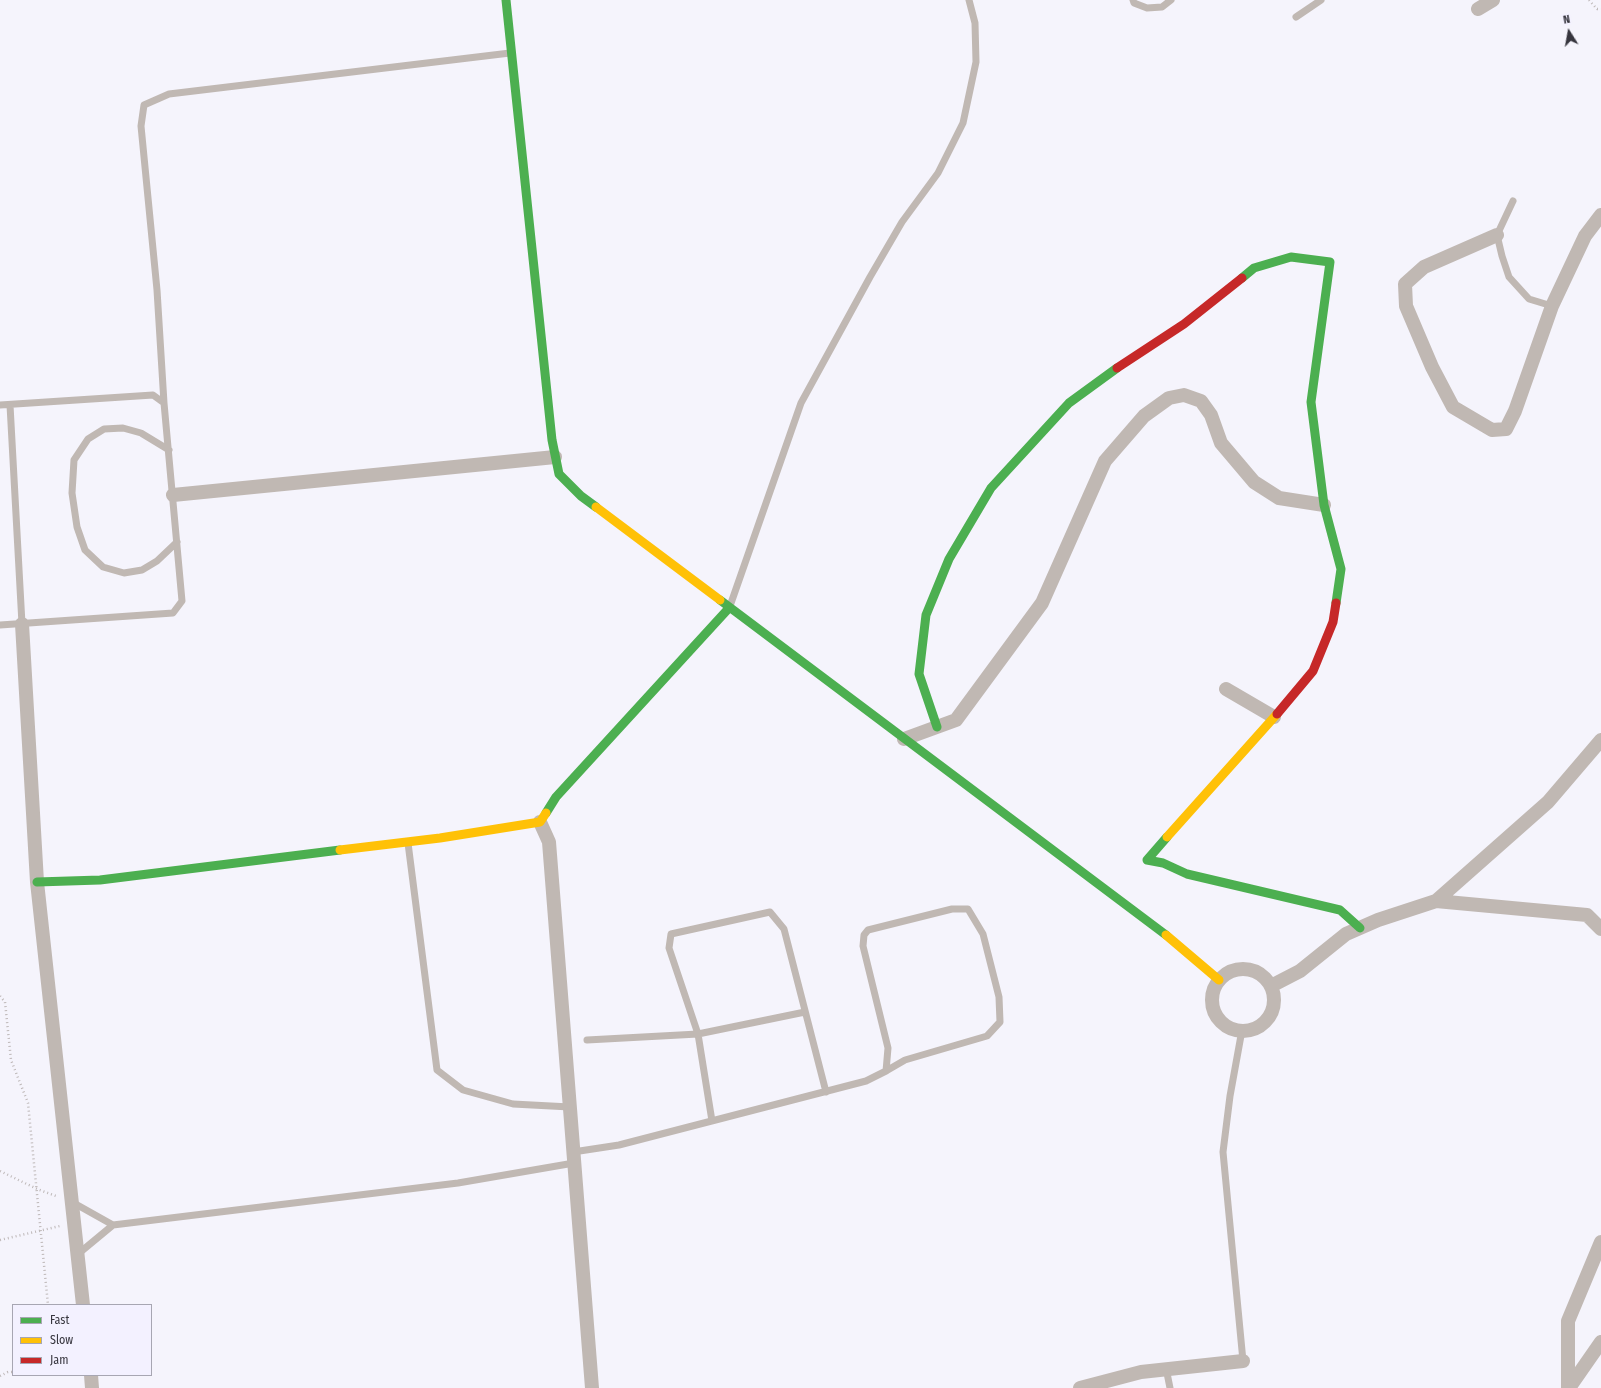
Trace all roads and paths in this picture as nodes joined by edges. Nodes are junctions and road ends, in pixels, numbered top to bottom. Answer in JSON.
{"nodes":[{"id":1,"x":506,"y":0,"type":"edge"},
{"id":2,"x":969,"y":0,"type":"edge"},
{"id":3,"x":1133,"y":0,"type":"edge"},
{"id":4,"x":1171,"y":0,"type":"edge"},
{"id":5,"x":1321,"y":0,"type":"edge"},
{"id":6,"x":1493,"y":0,"type":"edge"},
{"id":7,"x":1589,"y":0,"type":"edge"},
{"id":8,"x":1478,"y":9,"type":"dead end"},
{"id":9,"x":1601,"y":9,"type":"edge"},
{"id":10,"x":1296,"y":17,"type":"dead end"},
{"id":11,"x":512,"y":53,"type":"junction"},
{"id":12,"x":1513,"y":201,"type":"dead end"},
{"id":13,"x":1601,"y":215,"type":"edge"},
{"id":14,"x":1497,"y":235,"type":"junction"},
{"id":15,"x":1552,"y":306,"type":"junction"},
{"id":16,"x":164,"y":403,"type":"junction"},
{"id":17,"x":0,"y":405,"type":"edge"},
{"id":18,"x":10,"y":405,"type":"junction"},
{"id":19,"x":169,"y":450,"type":"junction"},
{"id":20,"x":555,"y":456,"type":"junction"},
{"id":21,"x":173,"y":495,"type":"junction"},
{"id":22,"x":1324,"y":505,"type":"junction"},
{"id":23,"x":177,"y":542,"type":"junction"},
{"id":24,"x":729,"y":608,"type":"junction"},
{"id":25,"x":22,"y":624,"type":"junction"},
{"id":26,"x":0,"y":625,"type":"edge"},
{"id":27,"x":1226,"y":689,"type":"dead end"},
{"id":28,"x":1274,"y":717,"type":"junction"},
{"id":29,"x":937,"y":727,"type":"junction"},
{"id":30,"x":904,"y":739,"type":"junction"},
{"id":31,"x":1601,"y":740,"type":"edge"},
{"id":32,"x":540,"y":822,"type":"junction"},
{"id":33,"x":408,"y":842,"type":"junction"},
{"id":34,"x":37,"y":882,"type":"junction"},
{"id":35,"x":1436,"y":902,"type":"junction"},
{"id":36,"x":1360,"y":928,"type":"junction"},
{"id":37,"x":1601,"y":929,"type":"edge"},
{"id":38,"x":1219,"y":980,"type":"junction"},
{"id":39,"x":1270,"y":986,"type":"junction"},
{"id":40,"x":0,"y":996,"type":"edge"},
{"id":41,"x":804,"y":1012,"type":"junction"},
{"id":42,"x":1242,"y":1030,"type":"junction"},
{"id":43,"x":698,"y":1034,"type":"junction"},
{"id":44,"x":587,"y":1040,"type":"dead end"},
{"id":45,"x":886,"y":1071,"type":"junction"},
{"id":46,"x":826,"y":1092,"type":"junction"},
{"id":47,"x":570,"y":1107,"type":"junction"},
{"id":48,"x":712,"y":1121,"type":"junction"},
{"id":49,"x":574,"y":1158,"type":"junction"},
{"id":50,"x":0,"y":1172,"type":"edge"},
{"id":51,"x":37,"y":1189,"type":"junction"},
{"id":52,"x":72,"y":1202,"type":"junction"},
{"id":53,"x":74,"y":1223,"type":"junction"},
{"id":54,"x":113,"y":1225,"type":"junction"},
{"id":55,"x":41,"y":1231,"type":"junction"},
{"id":56,"x":0,"y":1240,"type":"edge"},
{"id":57,"x":1601,"y":1242,"type":"edge"},
{"id":58,"x":78,"y":1254,"type":"junction"},
{"id":59,"x":48,"y":1304,"type":"edge"},
{"id":60,"x":83,"y":1304,"type":"edge"},
{"id":61,"x":1601,"y":1342,"type":"edge"},
{"id":62,"x":1243,"y":1361,"type":"joint"},
{"id":63,"x":1166,"y":1368,"type":"junction"},
{"id":64,"x":12,"y":1372,"type":"edge"},
{"id":65,"x":0,"y":1376,"type":"edge"},
{"id":66,"x":91,"y":1376,"type":"edge"},
{"id":67,"x":92,"y":1388,"type":"edge"},
{"id":68,"x":592,"y":1388,"type":"edge"},
{"id":69,"x":1080,"y":1388,"type":"edge"},
{"id":70,"x":1170,"y":1388,"type":"edge"},
{"id":71,"x":1568,"y":1388,"type":"edge"}],
"edges":[{"from":1,"to":11,"type":"street"},
{"from":2,"to":24,"type":"lane"},
{"from":3,"to":4,"type":"lane"},
{"from":5,"to":10,"type":"lane"},
{"from":6,"to":8,"type":"street"},
{"from":7,"to":9,"type":"path"},
{"from":11,"to":16,"type":"lane"},
{"from":11,"to":20,"type":"street"},
{"from":12,"to":14,"type":"lane"},
{"from":13,"to":15,"type":"street"},
{"from":14,"to":15,"type":"lane"},
{"from":14,"to":15,"type":"street"},
{"from":16,"to":18,"type":"lane"},
{"from":16,"to":19,"type":"lane"},
{"from":17,"to":18,"type":"lane"},
{"from":18,"to":25,"type":"lane"},
{"from":19,"to":21,"type":"lane"},
{"from":19,"to":23,"type":"lane"},
{"from":20,"to":21,"type":"street"},
{"from":20,"to":24,"type":"street"},
{"from":21,"to":23,"type":"lane"},
{"from":22,"to":28,"type":"street"},
{"from":22,"to":29,"type":"street"},
{"from":22,"to":29,"type":"street"},
{"from":23,"to":25,"type":"lane"},
{"from":24,"to":30,"type":"street"},
{"from":24,"to":32,"type":"street"},
{"from":25,"to":26,"type":"lane"},
{"from":25,"to":34,"type":"street"},
{"from":27,"to":28,"type":"street"},
{"from":28,"to":36,"type":"street"},
{"from":29,"to":30,"type":"street"},
{"from":30,"to":38,"type":"street"},
{"from":31,"to":35,"type":"street"},
{"from":32,"to":33,"type":"street"},
{"from":32,"to":47,"type":"street"},
{"from":33,"to":34,"type":"street"},
{"from":33,"to":47,"type":"lane"},
{"from":34,"to":52,"type":"street"},
{"from":35,"to":36,"type":"street"},
{"from":35,"to":37,"type":"street"},
{"from":36,"to":39,"type":"street"},
{"from":38,"to":39,"type":"street"},
{"from":38,"to":42,"type":"street"},
{"from":39,"to":42,"type":"street"},
{"from":40,"to":51,"type":"path"},
{"from":41,"to":43,"type":"lane"},
{"from":41,"to":43,"type":"lane"},
{"from":41,"to":46,"type":"lane"},
{"from":42,"to":62,"type":"lane"},
{"from":43,"to":44,"type":"lane"},
{"from":43,"to":48,"type":"lane"},
{"from":45,"to":45,"type":"lane"},
{"from":45,"to":46,"type":"lane"},
{"from":46,"to":48,"type":"lane"},
{"from":47,"to":49,"type":"street"},
{"from":48,"to":49,"type":"lane"},
{"from":49,"to":54,"type":"lane"},
{"from":49,"to":68,"type":"street"},
{"from":50,"to":51,"type":"path"},
{"from":51,"to":52,"type":"path"},
{"from":51,"to":55,"type":"path"},
{"from":52,"to":53,"type":"street"},
{"from":52,"to":54,"type":"lane"},
{"from":53,"to":55,"type":"path"},
{"from":53,"to":58,"type":"street"},
{"from":54,"to":58,"type":"lane"},
{"from":55,"to":56,"type":"path"},
{"from":55,"to":59,"type":"path"},
{"from":57,"to":71,"type":"street"},
{"from":58,"to":60,"type":"street"},
{"from":61,"to":71,"type":"street"},
{"from":62,"to":63,"type":"street"},
{"from":63,"to":69,"type":"street"},
{"from":63,"to":70,"type":"lane"},
{"from":64,"to":65,"type":"path"},
{"from":66,"to":67,"type":"street"}]}
